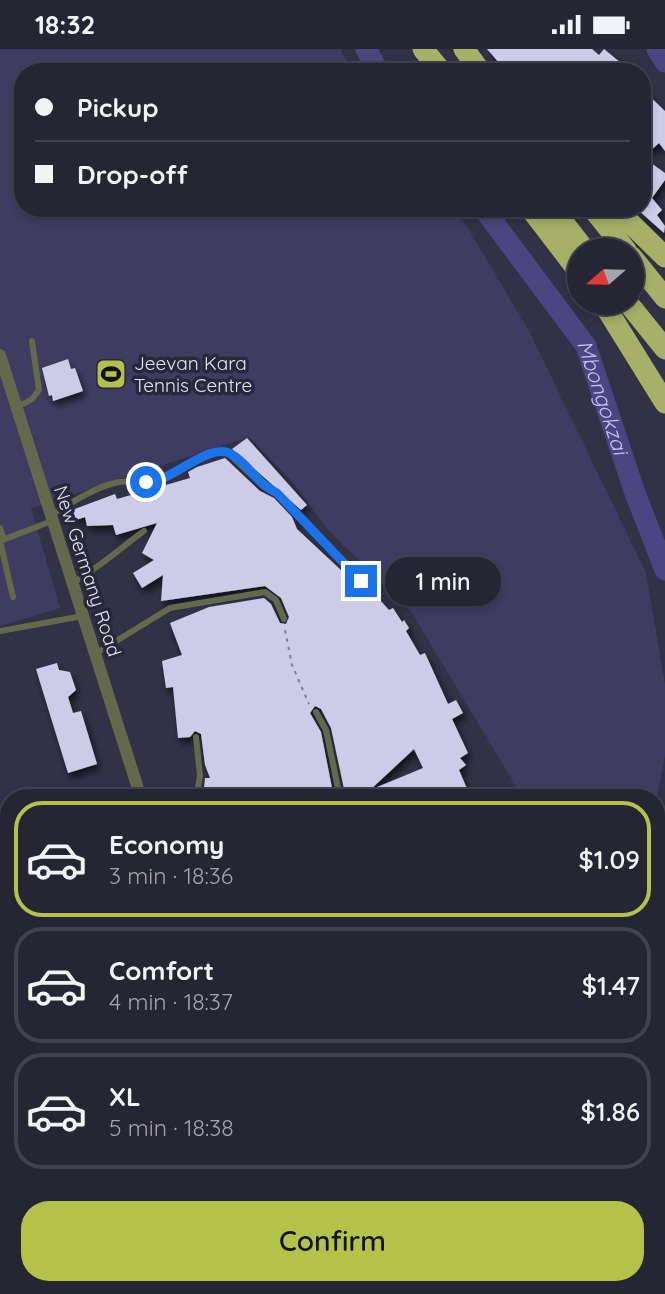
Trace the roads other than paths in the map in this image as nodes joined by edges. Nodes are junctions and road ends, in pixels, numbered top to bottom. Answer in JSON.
{"nodes":[{"id":1,"x":423,"y":49,"type":"edge"},
{"id":2,"x":435,"y":63,"type":"edge"},
{"id":3,"x":537,"y":217,"type":"edge"},
{"id":4,"x":559,"y":217,"type":"edge"},
{"id":5,"x":599,"y":217,"type":"edge"},
{"id":6,"x":624,"y":217,"type":"edge"},
{"id":7,"x":576,"y":238,"type":"edge"},
{"id":8,"x":616,"y":238,"type":"edge"},
{"id":9,"x":567,"y":256,"type":"edge"},
{"id":10,"x":665,"y":257,"type":"edge"},
{"id":11,"x":644,"y":272,"type":"edge"},
{"id":12,"x":665,"y":298,"type":"edge"},
{"id":13,"x":610,"y":315,"type":"edge"},
{"id":14,"x":638,"y":315,"type":"edge"},
{"id":15,"x":32,"y":341,"type":"dead end"},
{"id":16,"x":665,"y":349,"type":"edge"},
{"id":17,"x":0,"y":355,"type":"edge"},
{"id":18,"x":665,"y":403,"type":"edge"},
{"id":19,"x":16,"y":408,"type":"junction"},
{"id":20,"x":51,"y":518,"type":"junction"},
{"id":21,"x":0,"y":528,"type":"edge"},
{"id":22,"x":144,"y":531,"type":"dead end"},
{"id":23,"x":1,"y":540,"type":"edge"},
{"id":24,"x":361,"y":581,"type":"dead end"},
{"id":25,"x":72,"y":583,"type":"junction"},
{"id":26,"x":13,"y":597,"type":"dead end"},
{"id":27,"x":83,"y":616,"type":"junction"},
{"id":28,"x":284,"y":619,"type":"road end"},
{"id":29,"x":0,"y":631,"type":"edge"},
{"id":30,"x":95,"y":654,"type":"junction"},
{"id":31,"x":316,"y":712,"type":"road end"},
{"id":32,"x":196,"y":737,"type":"dead end"},
{"id":33,"x":138,"y":789,"type":"edge"},
{"id":34,"x":198,"y":789,"type":"edge"},
{"id":35,"x":339,"y":789,"type":"edge"}],
"edges":[{"from":1,"to":2,"type":"highway"},
{"from":3,"to":9,"type":"highway"},
{"from":4,"to":7,"type":"highway"},
{"from":5,"to":8,"type":"highway"},
{"from":6,"to":10,"type":"highway"},
{"from":11,"to":12,"type":"highway"},
{"from":13,"to":18,"type":"highway"},
{"from":14,"to":16,"type":"highway"},
{"from":15,"to":19,"type":"lane"},
{"from":17,"to":19,"type":"street","name":"New Germany Road"},
{"from":19,"to":20,"type":"street","name":"New Germany Road"},
{"from":20,"to":23,"type":"lane"},
{"from":20,"to":24,"type":"lane"},
{"from":20,"to":25,"type":"street","name":"New Germany Road"},
{"from":21,"to":23,"type":"lane"},
{"from":22,"to":25,"type":"lane"},
{"from":23,"to":26,"type":"lane"},
{"from":25,"to":27,"type":"street","name":"New Germany Road"},
{"from":27,"to":29,"type":"lane"},
{"from":27,"to":30,"type":"street","name":"New Germany Road"},
{"from":28,"to":30,"type":"lane"},
{"from":30,"to":33,"type":"street","name":"New Germany Road"},
{"from":31,"to":35,"type":"lane"},
{"from":32,"to":34,"type":"lane"}]}
